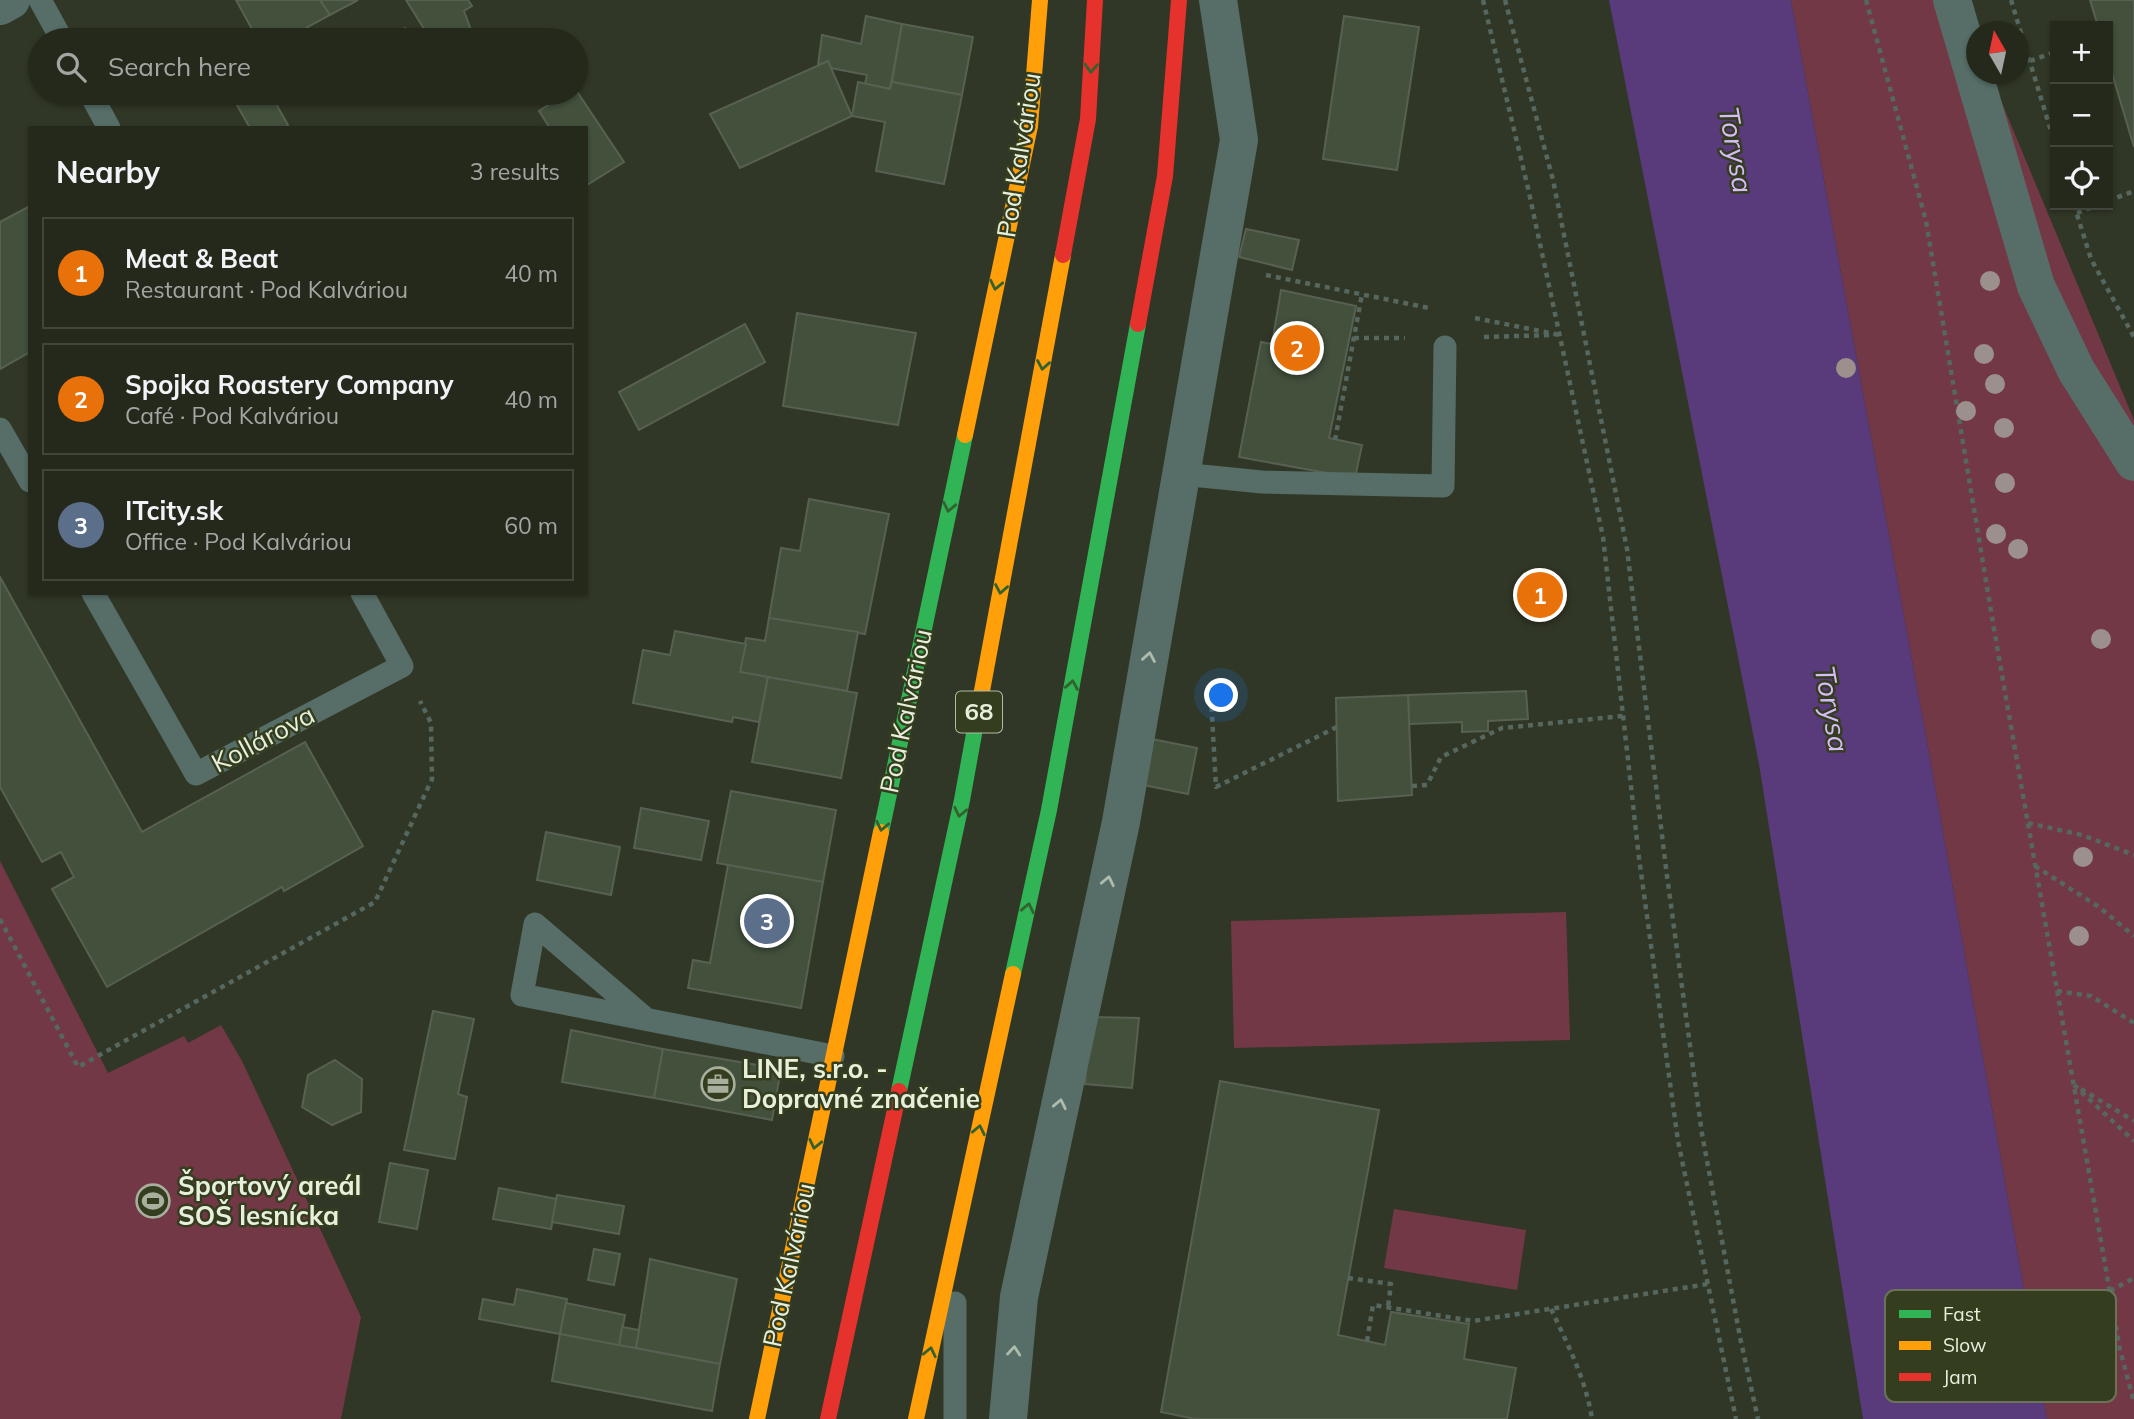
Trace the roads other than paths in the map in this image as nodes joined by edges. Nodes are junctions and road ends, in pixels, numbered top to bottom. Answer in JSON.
{"nodes":[{"id":1,"x":11,"y":0,"type":"edge"},
{"id":2,"x":40,"y":0,"type":"edge"},
{"id":3,"x":1040,"y":0,"type":"edge"},
{"id":4,"x":1095,"y":0,"type":"edge"},
{"id":5,"x":1179,"y":0,"type":"edge"},
{"id":6,"x":1218,"y":0,"type":"edge"},
{"id":7,"x":1952,"y":0,"type":"edge"},
{"id":8,"x":0,"y":6,"type":"edge"},
{"id":9,"x":55,"y":28,"type":"edge"},
{"id":10,"x":97,"y":105,"type":"edge"},
{"id":11,"x":108,"y":126,"type":"edge"},
{"id":12,"x":1445,"y":347,"type":"dead end"},
{"id":13,"x":0,"y":429,"type":"edge"},
{"id":14,"x":2134,"y":462,"type":"edge"},
{"id":15,"x":1181,"y":474,"type":"junction"},
{"id":16,"x":28,"y":478,"type":"edge"},
{"id":17,"x":94,"y":595,"type":"edge"},
{"id":18,"x":363,"y":595,"type":"edge"},
{"id":19,"x":646,"y":1019,"type":"junction"},
{"id":20,"x":833,"y":1056,"type":"junction"},
{"id":21,"x":955,"y":1241,"type":"junction"},
{"id":22,"x":757,"y":1419,"type":"edge"},
{"id":23,"x":828,"y":1419,"type":"edge"},
{"id":24,"x":916,"y":1419,"type":"edge"},
{"id":25,"x":955,"y":1419,"type":"edge"},
{"id":26,"x":1008,"y":1419,"type":"edge"}],
"edges":[{"from":1,"to":8,"type":"street"},
{"from":2,"to":9,"type":"lane"},
{"from":3,"to":20,"type":"main road","name":"Pod Kalváriou","one_way":true},
{"from":4,"to":23,"type":"main road","number":"68","one_way":true},
{"from":21,"to":5,"type":"main road","one_way":true},
{"from":6,"to":15,"type":"street"},
{"from":7,"to":14,"type":"street"},
{"from":10,"to":11,"type":"lane"},
{"from":12,"to":15,"type":"lane"},
{"from":13,"to":16,"type":"lane"},
{"from":26,"to":15,"type":"street","one_way":true},
{"from":17,"to":18,"type":"lane","name":"Kollárova"},
{"from":19,"to":19,"type":"lane"},
{"from":19,"to":20,"type":"lane"},
{"from":20,"to":22,"type":"main road","name":"Pod Kalváriou","one_way":true},
{"from":24,"to":21,"type":"main road","one_way":true},
{"from":21,"to":25,"type":"lane"}]}
